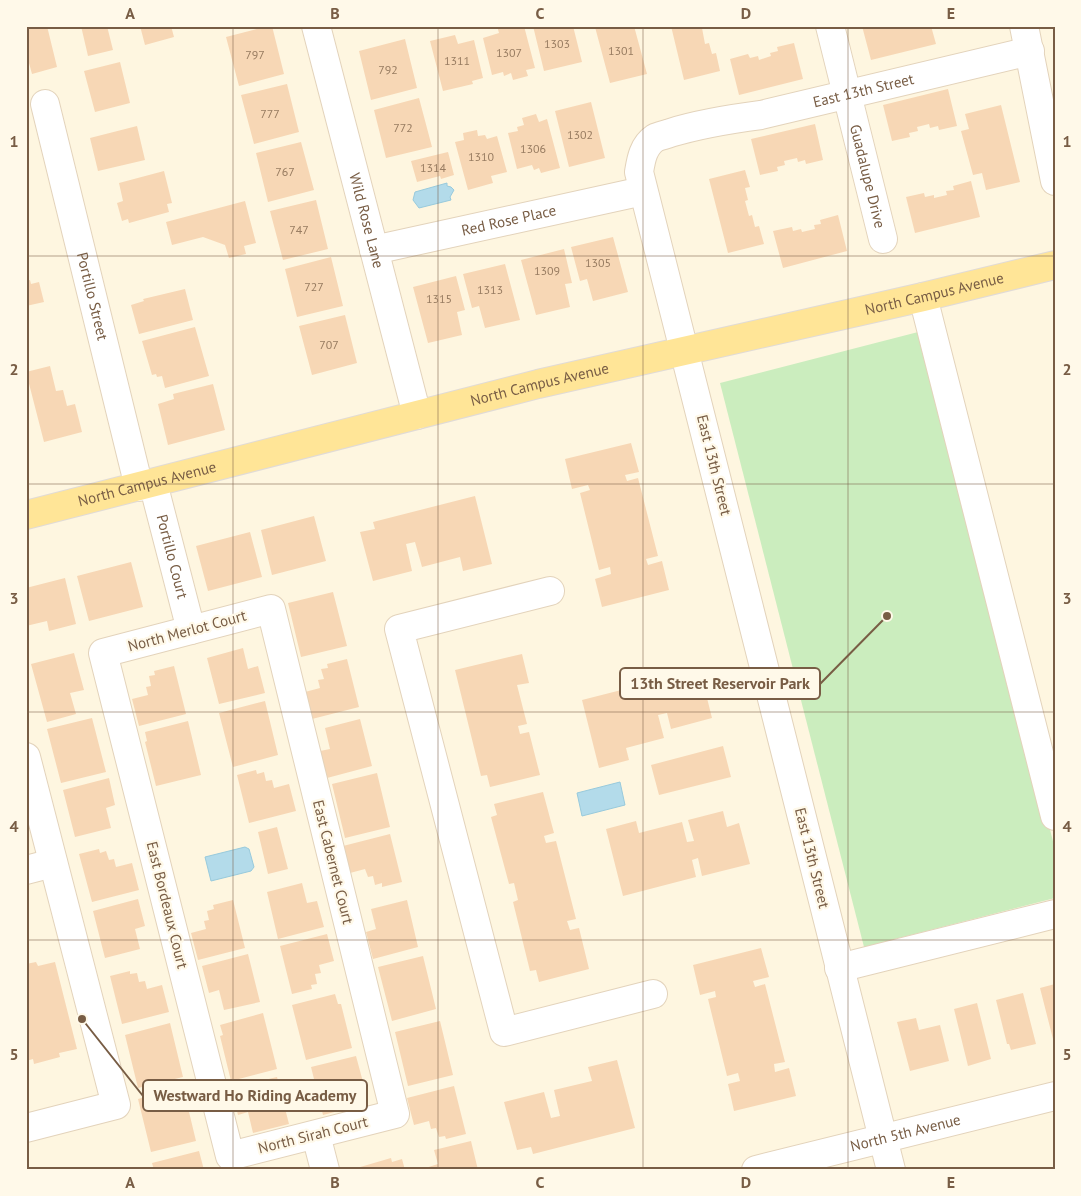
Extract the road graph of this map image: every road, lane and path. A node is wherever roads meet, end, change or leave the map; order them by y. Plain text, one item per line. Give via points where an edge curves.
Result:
1 (316, 26) edge
2 (830, 26) edge
3 (1027, 38) edge
4 (847, 94) junction
5 (45, 104) dead end
6 (1055, 181) edge
7 (643, 191) junction
8 (882, 239) dead end
9 (374, 250) junction
10 (1055, 265) edge
11 (923, 297) junction
12 (685, 352) junction
13 (417, 415) junction
14 (146, 485) junction
15 (26, 515) edge
16 (550, 591) dead end
17 (271, 609) joint
18 (191, 630) junction
19 (103, 653) joint
20 (26, 757) edge
21 (1055, 816) edge
22 (53, 864) junction
23 (26, 870) edge
24 (1055, 914) edge
25 (840, 968) junction
26 (653, 994) dead end
27 (1055, 1096) edge
28 (395, 1114) joint
29 (26, 1128) edge
30 (316, 1134) junction
31 (883, 1139) junction
32 (230, 1156) joint
33 (325, 1170) edge
34 (756, 1170) edge
35 (891, 1170) edge

1 - 9 street, Wild Rose Lane
2 - 4 street, Guadalupe Drive
3 - 4 street, East 13th Street
3 - 6 street
4 - 7 street, East 13th Street via 655,138 641,158 639,172
4 - 8 street, Guadalupe Drive
5 - 14 street, Portillo Street
7 - 9 street, Red Rose Place
7 - 12 street, East 13th Street
9 - 13 street, Wild Rose Lane
10 - 11 main road, North Campus Avenue
11 - 12 main road, North Campus Avenue
11 - 21 street
12 - 13 main road, North Campus Avenue
12 - 25 street, East 13th Street
13 - 14 main road, North Campus Avenue
14 - 15 main road, North Campus Avenue
14 - 18 street, Portillo Court
16 - 26 street via 399,629 504,1032
17 - 18 street, North Merlot Court
17 - 28 street, East Cabernet Court
18 - 19 street, North Merlot Court
19 - 32 street, East Bordeaux Court
20 - 22 street
22 - 23 street
22 - 29 street via 116,1105
24 - 25 street
25 - 31 street, East 13th Street
27 - 31 street, North 5th Avenue
28 - 30 street, North Sirah Court
30 - 32 street, North Sirah Court
30 - 33 street
31 - 34 street, North 5th Avenue
31 - 35 street, East 13th Street

